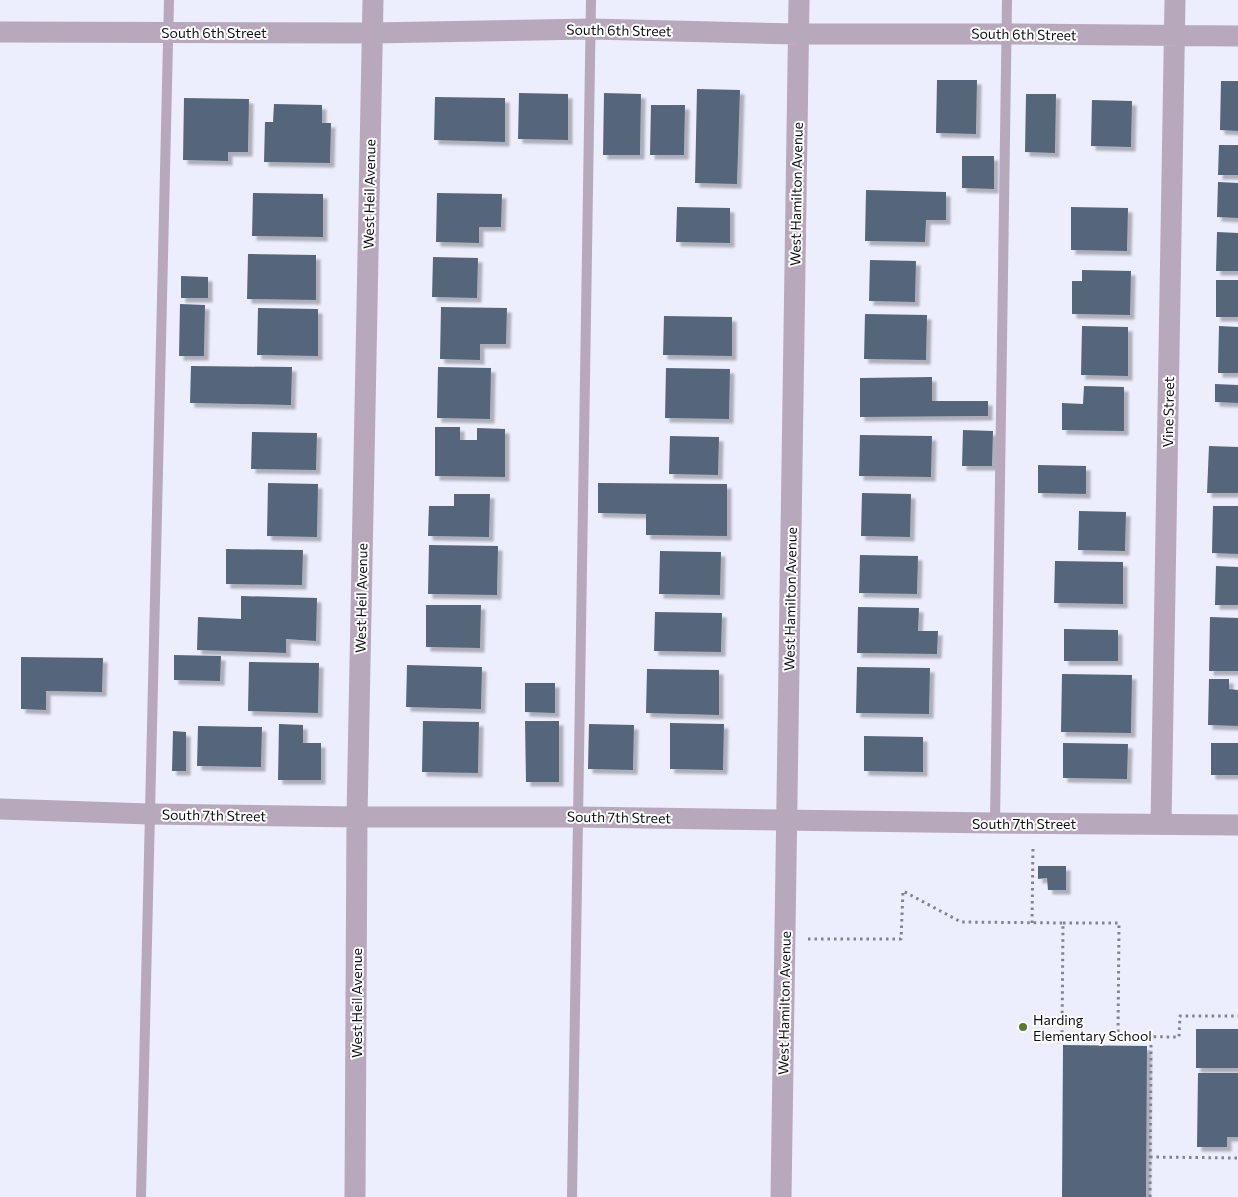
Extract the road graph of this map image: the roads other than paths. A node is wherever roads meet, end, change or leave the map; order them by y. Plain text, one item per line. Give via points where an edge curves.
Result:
1 (169, 0) edge
2 (373, 0) edge
3 (591, 0) edge
4 (799, 0) edge
5 (1007, 0) edge
6 (1175, 0) edge
7 (591, 29) junction
8 (0, 32) edge
9 (169, 32) junction
10 (372, 33) junction
11 (798, 34) junction
12 (1006, 34) junction
13 (1175, 36) junction
14 (1238, 36) edge
15 (0, 809) edge
16 (149, 814) junction
17 (357, 817) junction
18 (578, 817) junction
19 (787, 820) junction
20 (995, 823) junction
21 (1161, 824) junction
22 (1238, 825) edge
23 (141, 1197) edge
24 (355, 1197) edge
25 (572, 1197) edge
26 (781, 1197) edge

1 - 9 lane
2 - 10 street, West Heil Avenue
3 - 7 lane
4 - 11 street, West Hamilton Avenue
5 - 12 lane
6 - 13 street, Vine Street
7 - 10 street, South 6th Street
7 - 11 street, South 6th Street
7 - 18 lane
8 - 9 street, South 6th Street
9 - 10 street, South 6th Street
9 - 16 lane
10 - 17 street, West Heil Avenue
11 - 12 street, South 6th Street
11 - 19 street, West Hamilton Avenue
12 - 13 street, South 6th Street
12 - 20 lane
13 - 14 street, South 6th Street
13 - 21 street, Vine Street
15 - 16 street, South 7th Street
16 - 17 street, South 7th Street
16 - 23 lane
17 - 18 street, South 7th Street
17 - 24 street, West Heil Avenue
18 - 19 street, South 7th Street
18 - 25 lane
19 - 20 street, South 7th Street
19 - 26 street, West Hamilton Avenue
20 - 21 street, South 7th Street
21 - 22 street, South 7th Street

